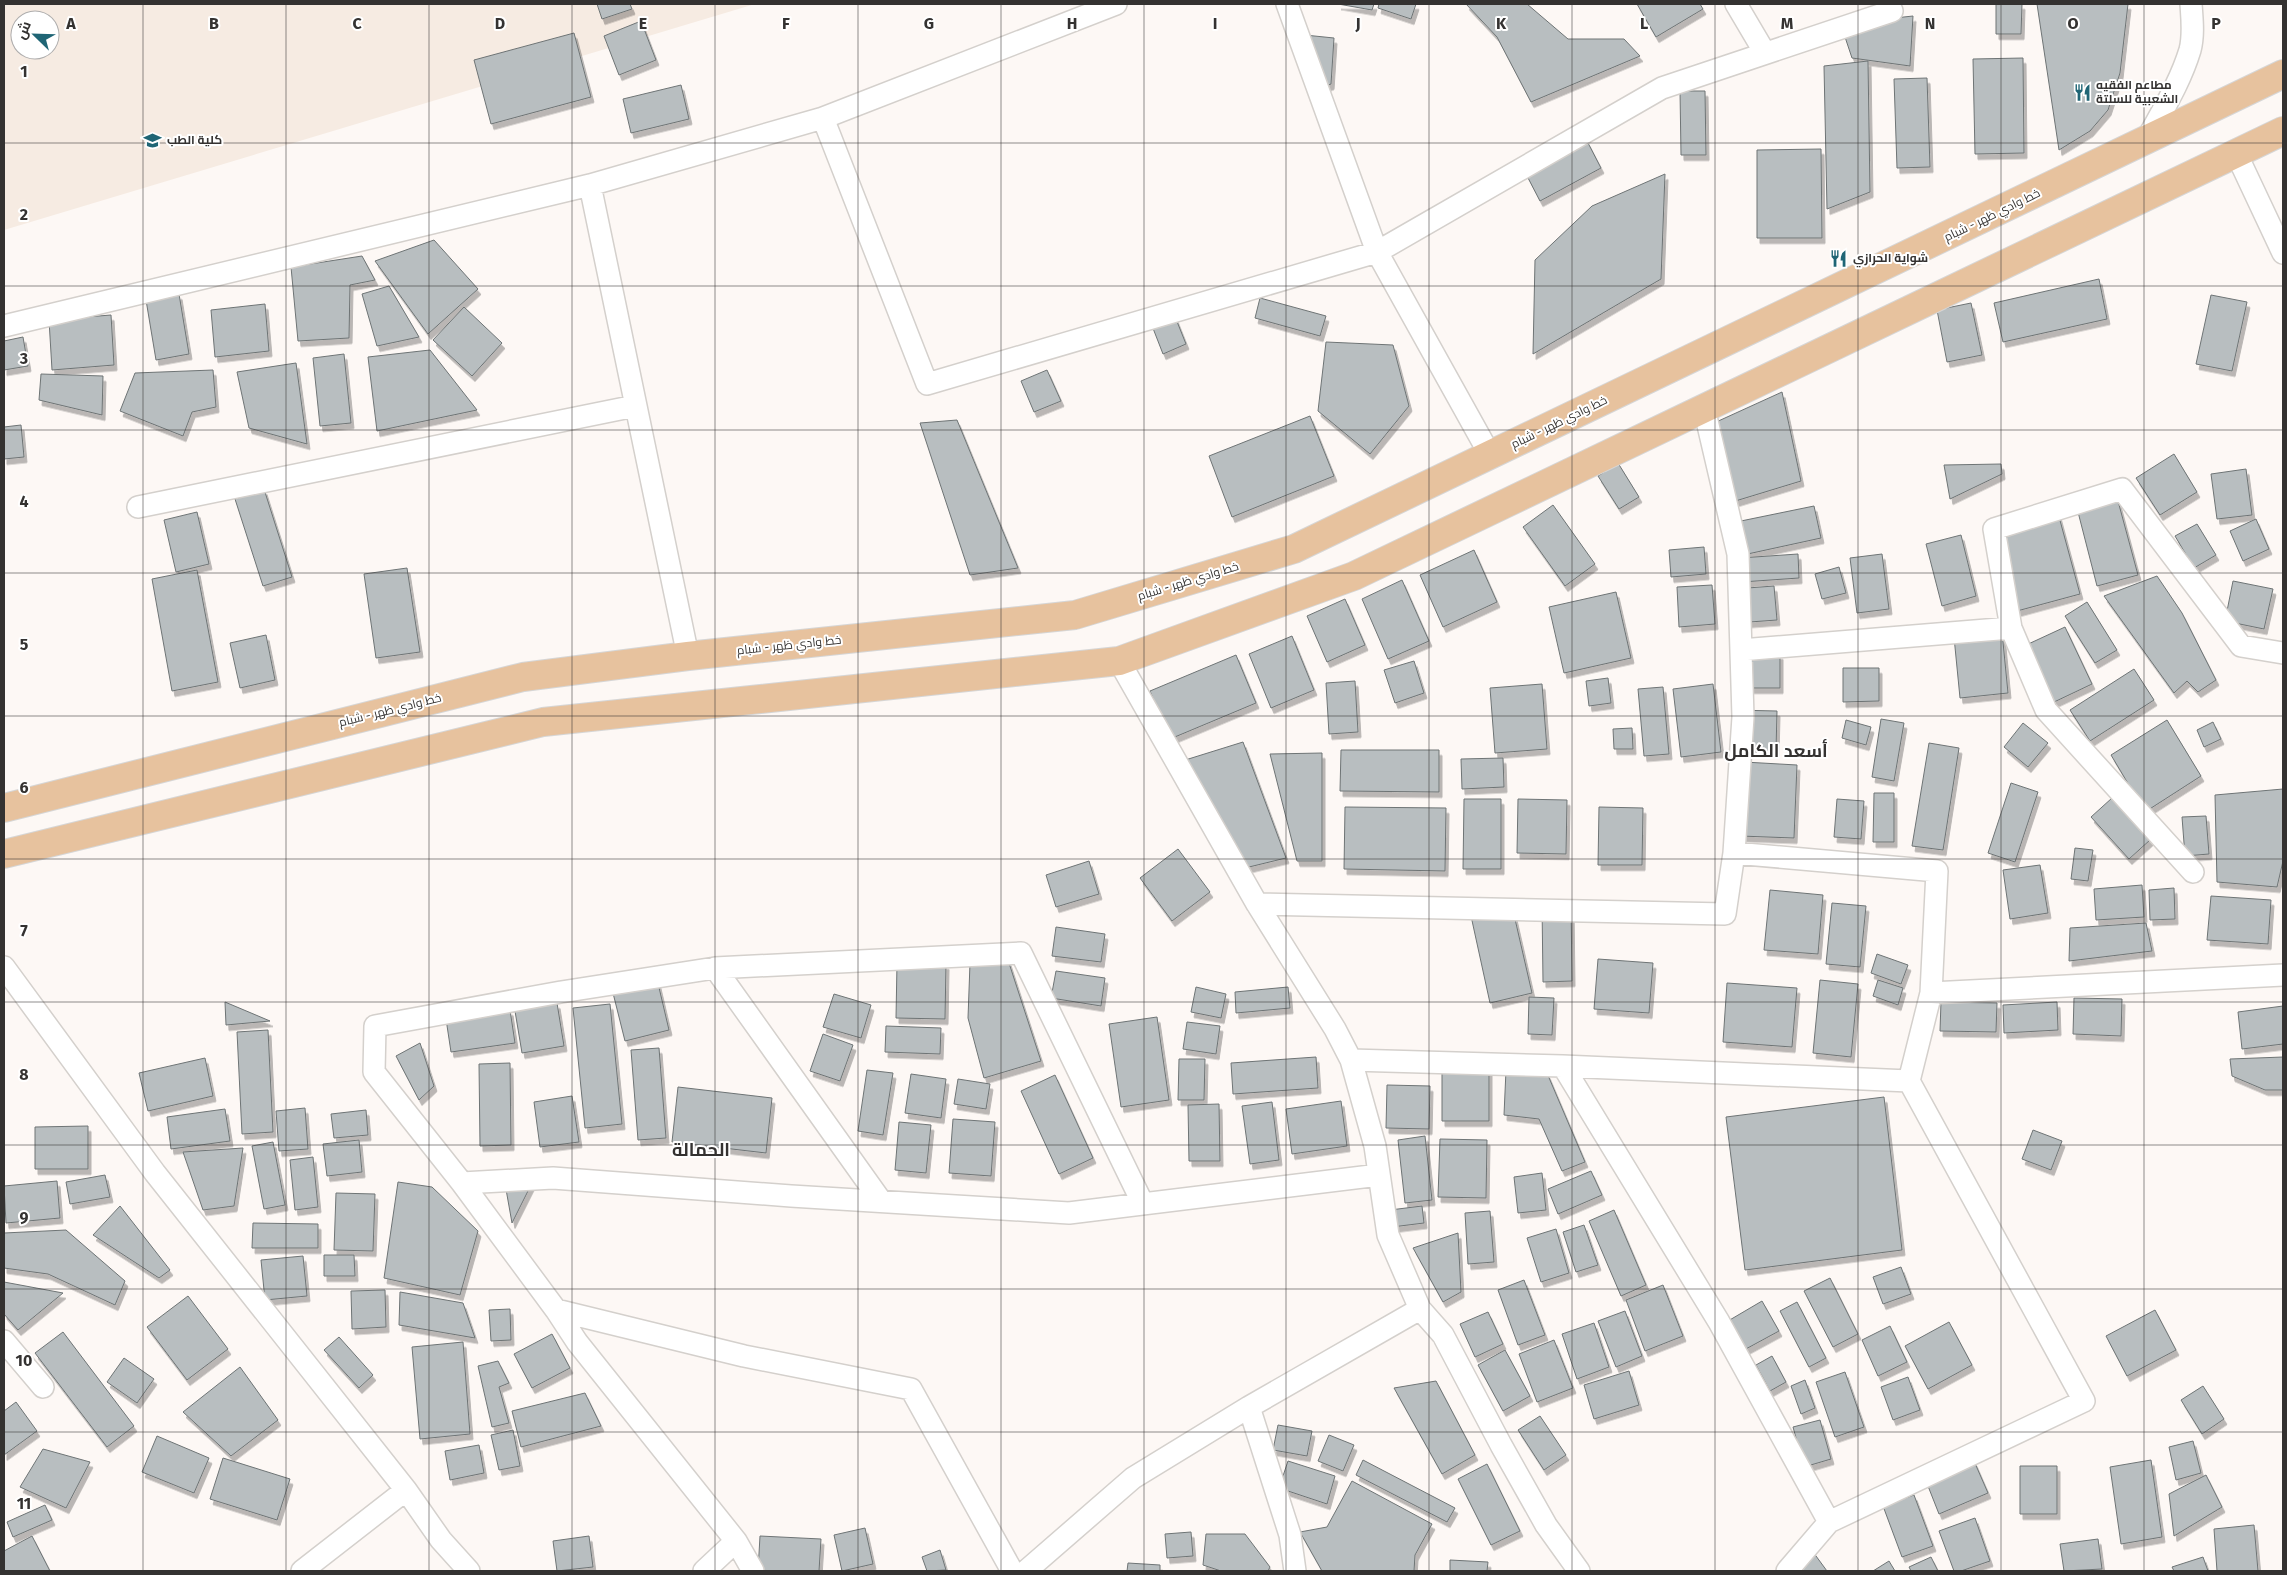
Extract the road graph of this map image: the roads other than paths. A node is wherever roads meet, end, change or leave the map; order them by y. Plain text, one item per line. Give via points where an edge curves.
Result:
1 (1116, 4) edge
2 (1287, 4) edge
3 (1736, 4) edge
4 (1888, 4) edge
5 (2191, 4) edge
6 (1765, 54) junction
7 (2283, 74) edge
8 (824, 118) junction
9 (2283, 131) edge
10 (2146, 141) junction
11 (2236, 153) junction
12 (590, 185) junction
13 (1377, 252) junction
14 (2283, 253) edge
15 (4, 326) edge
16 (635, 406) junction
17 (1704, 408) junction
18 (1490, 455) junction
19 (138, 507) dead end
20 (2011, 628) junction
21 (1741, 650) junction
22 (2283, 653) edge
23 (688, 656) junction
24 (1119, 661) junction
25 (4, 808) edge
26 (1734, 852) junction
27 (4, 854) edge
28 (2194, 872) dead end
29 (1257, 904) junction
30 (4, 966) edge
31 (715, 968) junction
32 (2283, 975) edge
33 (1932, 993) junction
34 (1351, 1060) junction
35 (1564, 1066) junction
36 (1909, 1081) junction
37 (1379, 1175) junction
38 (462, 1183) junction
39 (881, 1201) junction
40 (1143, 1204) junction
41 (1420, 1309) junction
42 (556, 1310) junction
43 (4, 1341) edge
44 (43, 1387) dead end
45 (1249, 1407) junction
46 (406, 1490) junction
47 (1829, 1522) junction
48 (736, 1541) junction
49 (302, 1571) edge
50 (469, 1571) edge
51 (704, 1571) edge
52 (753, 1571) edge
53 (1012, 1571) edge
54 (1026, 1571) edge
55 (1295, 1571) edge
56 (1579, 1571) edge
57 (1787, 1571) edge

1 - 8 street
2 - 13 street
3 - 6 street
4 - 6 street via 1892,12
5 - 10 street via 2190,49 2172,94
6 - 13 street via 1662,88
7 - 10 main road, خط وادي ظهر - شبام
8 - 12 street
8 - 13 street via 926,384
9 - 11 main road
10 - 18 main road, خط وادي ظهر - شبام
11 - 14 street
11 - 17 main road
12 - 15 street
12 - 16 street
13 - 18 street
16 - 19 street
16 - 23 street
17 - 21 street via 1738,554
17 - 24 main road via 1354,576
18 - 23 main road, خط وادي ظهر - شبام via 1294,549 1075,615
20 - 21 street
20 - 22 street via 1994,529 2122,489 2241,646
20 - 28 street via 2046,710
21 - 26 street via 1743,717
23 - 25 main road, خط وادي ظهر - شبام via 523,677
24 - 27 main road via 543,722
24 - 29 street
26 - 29 street via 1725,914
26 - 33 street via 1937,871
29 - 34 street
30 - 46 street via 155,1173
31 - 38 street via 375,1026 374,1072
31 - 39 street
31 - 40 street via 1021,953
32 - 33 street
33 - 36 street
34 - 35 street
34 - 37 street via 1375,1146
35 - 36 street
35 - 47 street via 1720,1322
36 - 47 street via 2084,1401
37 - 40 street
37 - 41 street via 1388,1235
38 - 39 street via 553,1178
38 - 42 street
39 - 40 street via 1069,1213
41 - 45 street
41 - 56 street via 1443,1335 1546,1525
42 - 48 street via 577,1342
42 - 53 street via 744,1356 911,1389
43 - 44 street
45 - 54 street via 1133,1478
45 - 55 street via 1290,1535
46 - 49 street
46 - 50 street
47 - 57 street
48 - 51 street
48 - 52 street

